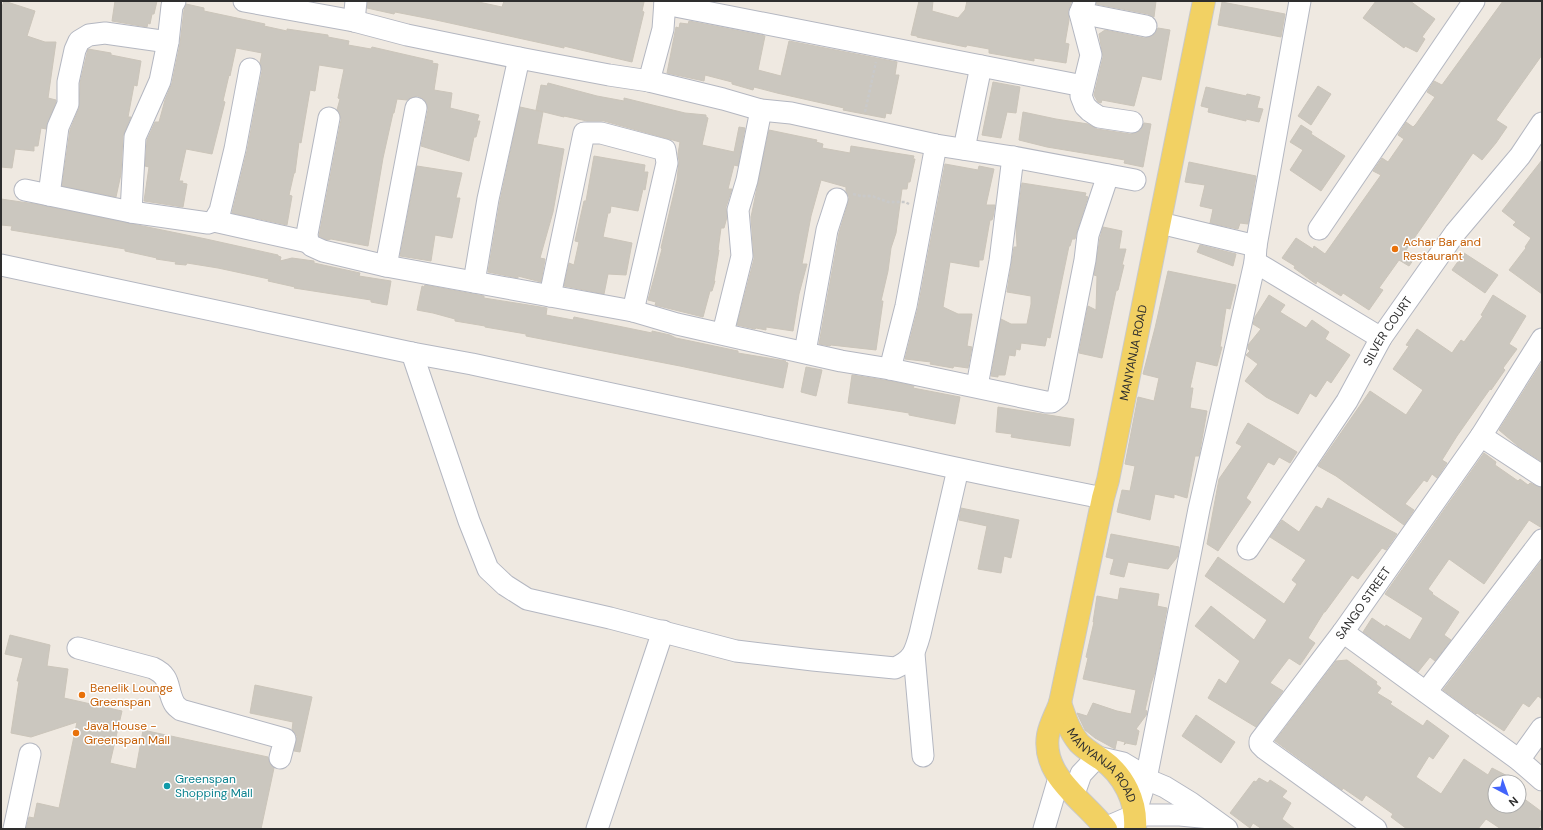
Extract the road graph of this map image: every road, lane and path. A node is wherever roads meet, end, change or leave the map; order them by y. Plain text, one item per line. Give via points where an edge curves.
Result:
1 (174, 1) edge
2 (244, 1) edge
3 (1204, 1) edge
4 (1300, 1) edge
5 (1474, 1) edge
6 (665, 3) edge
7 (1082, 7) edge
8 (355, 11) edge
9 (1146, 26) dead end
10 (168, 42) junction
11 (879, 46) junction
12 (519, 58) junction
13 (981, 66) junction
14 (250, 69) dead end
15 (649, 81) junction
16 (1083, 86) junction
17 (416, 108) dead end
18 (761, 110) junction
19 (329, 118) dead end
20 (1132, 122) dead end
21 (1542, 123) edge
22 (861, 128) junction
23 (936, 145) junction
24 (964, 149) junction
25 (1013, 157) junction
26 (1108, 175) junction
27 (1135, 180) dead end
28 (26, 190) dead end
29 (49, 195) junction
30 (838, 199) joint
31 (131, 212) junction
32 (924, 212) junction
33 (214, 220) junction
34 (1160, 223) junction
35 (1319, 229) dead end
36 (308, 242) junction
37 (1255, 254) junction
38 (1, 265) edge
39 (386, 266) junction
40 (474, 282) junction
41 (550, 296) junction
42 (633, 311) junction
43 (723, 333) junction
44 (1381, 338) junction
45 (1542, 339) edge
46 (806, 352) junction
47 (412, 353) junction
48 (890, 369) junction
49 (977, 386) junction
50 (1481, 436) junction
51 (958, 469) junction
52 (1542, 476) edge
53 (1103, 498) junction
54 (1542, 540) edge
55 (1248, 549) dead end
56 (663, 632) junction
57 (1343, 632) junction
58 (78, 648) dead end
59 (914, 654) junction
60 (1426, 692) junction
61 (1060, 703) junction
62 (1542, 728) edge
63 (30, 754) dead end
64 (923, 756) dead end
65 (1097, 757) junction
66 (280, 758) dead end
67 (1519, 760) junction
68 (1059, 778) junction
69 (1146, 779) junction
70 (1542, 780) edge
71 (1074, 794) junction
72 (1175, 815) junction
73 (1135, 822) edge
74 (1220, 824) edge
75 (1105, 828) edge
76 (14, 829) edge
77 (597, 829) edge
78 (1044, 829) edge
79 (1158, 829) edge
80 (1376, 829) edge

1 - 10 street
2 - 8 street
3 - 34 main road, MANYANJA ROAD
4 - 37 street
5 - 35 street
6 - 11 street
6 - 15 street via 663,29
7 - 9 street
7 - 16 street via 1091,55
8 - 12 street via 407,35
10 - 29 street via 105,33 89,35 79,41 68,82 68,104 58,128
10 - 31 street via 160,81 135,137
11 - 13 street
11 - 22 path
12 - 15 street via 609,76
12 - 40 street via 488,199
13 - 16 street
13 - 24 street
14 - 33 street via 220,211
15 - 18 street
16 - 20 street via 1081,96 1090,111 1099,117
17 - 39 street
18 - 22 street via 791,113
18 - 43 street via 747,180 738,210 742,256
19 - 36 street via 307,230
21 - 44 street, SILVER COURT via 1520,156 1454,233
22 - 23 street
23 - 24 street
23 - 32 street
24 - 25 street
25 - 26 street
25 - 49 street via 1000,261
26 - 27 street
26 - 49 street via 1088,234 1058,397 1052,402 1046,402
28 - 29 street
29 - 31 street
30 - 32 path via 842,192 846,192 872,196 888,202 905,202
30 - 46 street via 827,230
31 - 33 street via 208,223
32 - 48 street via 906,306
33 - 36 street
34 - 37 street
34 - 53 main road, MANYANJA ROAD
36 - 39 street via 323,251
37 - 44 street
37 - 69 street via 1199,509
38 - 47 street
39 - 40 street
40 - 41 street
41 - 42 street
41 - 42 street via 584,133 601,133 665,150 667,163
42 - 43 street via 677,324
43 - 46 street
44 - 55 street, SILVER COURT via 1347,400
45 - 50 street, SANGO STREET
46 - 48 street
47 - 51 street
47 - 56 street via 488,569 505,585 527,599
48 - 49 street
50 - 52 street
50 - 57 street, SANGO STREET
51 - 53 street
51 - 59 street
53 - 61 main road, MANYANJA ROAD
54 - 60 street
56 - 59 street via 736,651 883,667 895,668 904,664
56 - 77 street
57 - 60 street
57 - 80 street, SANGO STREET via 1262,737 1260,744
58 - 66 street via 161,672 166,678 174,704 181,710 285,739
59 - 64 street
60 - 67 street
61 - 65 main road, MANYANJA ROAD via 1073,735
61 - 68 main road, MANYANJA ROAD via 1051,727 1048,745 1049,758
62 - 67 street
63 - 76 street
65 - 69 street via 1123,764
65 - 71 street via 1081,774
65 - 73 main road, MANYANJA ROAD via 1123,782 1131,797
67 - 70 street
68 - 71 main road, MANYANJA ROAD
68 - 78 street
69 - 73 street
69 - 74 street via 1192,803
71 - 75 main road, MANYANJA ROAD
72 - 73 street
72 - 74 street
72 - 79 street
73 - 75 street

